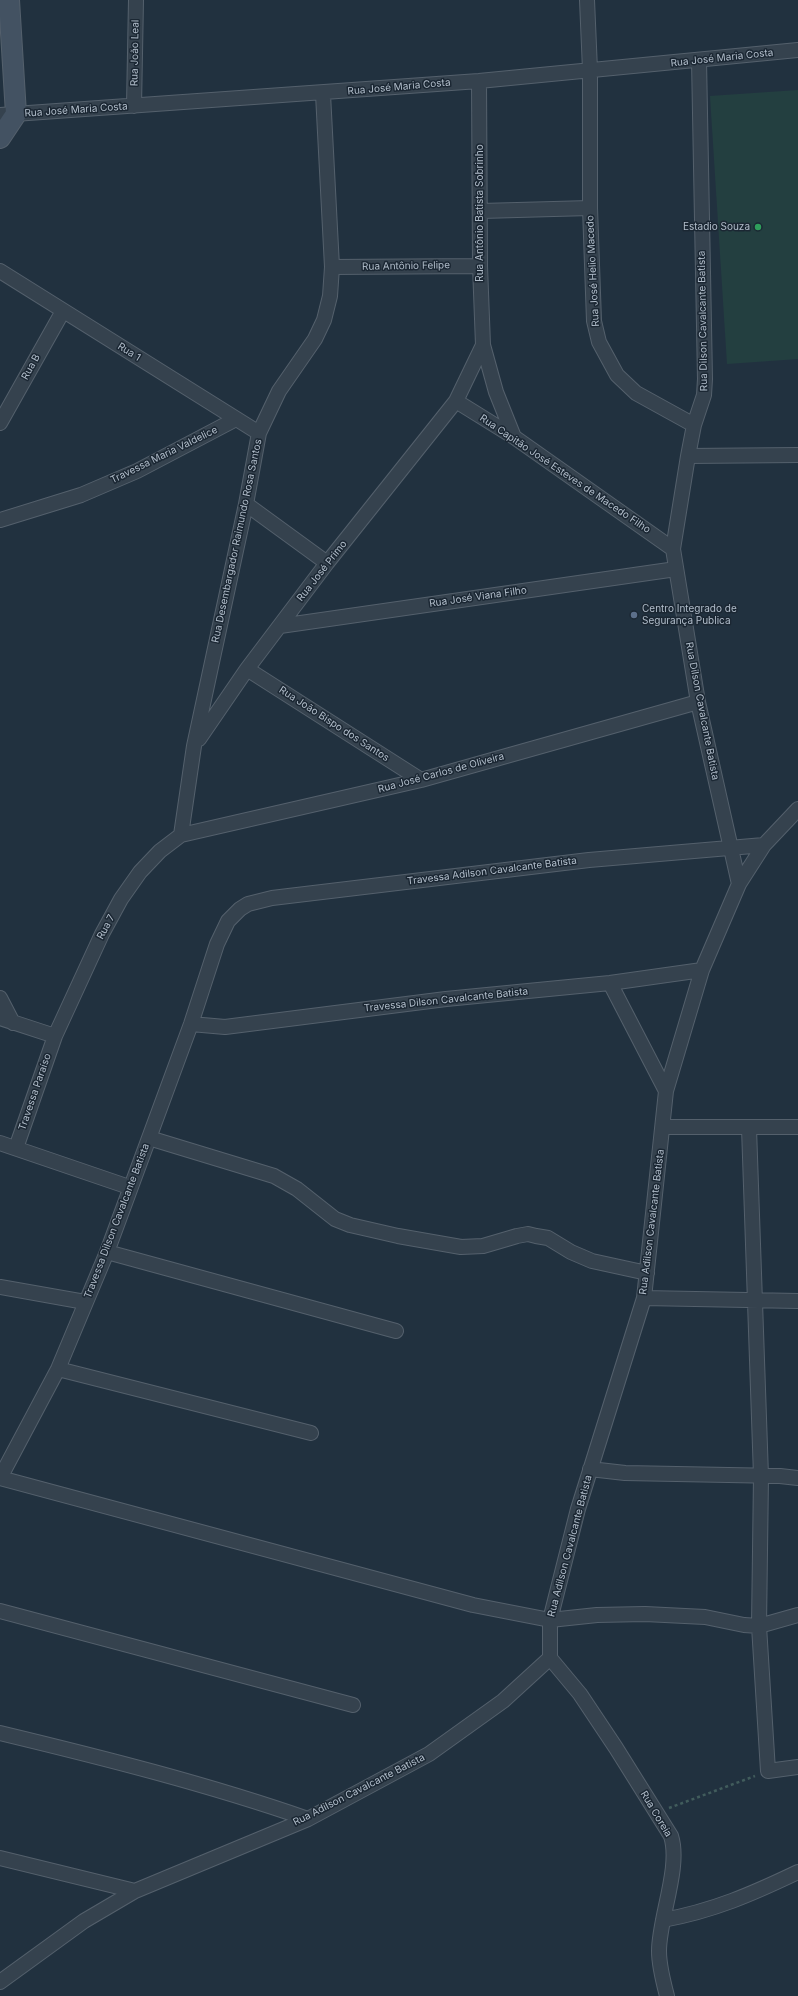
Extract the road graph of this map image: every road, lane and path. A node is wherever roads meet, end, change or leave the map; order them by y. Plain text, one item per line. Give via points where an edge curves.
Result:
1 (136, 0) edge
2 (586, 0) edge
3 (6, 4) edge
4 (798, 50) edge
5 (699, 60) junction
6 (590, 70) junction
7 (479, 81) junction
8 (323, 94) junction
9 (134, 106) junction
10 (8, 115) edge
11 (0, 138) edge
12 (590, 208) junction
13 (481, 211) junction
14 (480, 266) junction
15 (332, 267) junction
16 (0, 271) edge
17 (63, 311) junction
18 (483, 345) junction
19 (456, 401) junction
20 (236, 419) junction
21 (0, 424) edge
22 (694, 425) junction
23 (259, 433) junction
24 (514, 437) junction
25 (798, 455) edge
26 (688, 456) junction
27 (246, 504) junction
28 (0, 520) edge
29 (673, 549) junction
30 (327, 563) junction
31 (676, 569) junction
32 (280, 626) junction
33 (247, 668) junction
34 (698, 702) junction
35 (194, 746) junction
36 (421, 780) junction
37 (798, 809) edge
38 (181, 835) junction
39 (764, 845) junction
40 (730, 847) junction
41 (740, 884) junction
42 (228, 921) joint
43 (702, 970) junction
44 (610, 983) junction
45 (0, 998) edge
46 (7, 1021) edge
47 (191, 1024) junction
48 (55, 1036) junction
49 (666, 1091) junction
50 (663, 1127) junction
51 (798, 1127) edge
52 (749, 1128) junction
53 (149, 1138) junction
54 (0, 1143) edge
55 (16, 1148) junction
56 (130, 1187) junction
57 (107, 1252) junction
58 (647, 1273) junction
59 (0, 1287) edge
60 (644, 1298) junction
61 (755, 1300) junction
62 (798, 1301) edge
63 (85, 1302) junction
64 (396, 1331) dead end
65 (58, 1369) junction
66 (311, 1433) dead end
67 (590, 1469) junction
68 (761, 1476) junction
69 (0, 1478) edge
70 (798, 1478) edge
71 (0, 1611) edge
72 (798, 1615) edge
73 (550, 1620) junction
74 (759, 1626) junction
75 (550, 1658) junction
76 (353, 1705) dead end
77 (0, 1733) edge
78 (798, 1767) edge
79 (768, 1771) junction
80 (657, 1813) junction
81 (308, 1819) junction
82 (0, 1858) edge
83 (798, 1872) edge
84 (135, 1891) junction
85 (663, 1920) junction
86 (0, 1982) edge
87 (667, 1996) edge

1 - 9 street, Rua João Leal
2 - 6 street, Rua José Helio Macedo
3 - 10 main road
4 - 5 street, Rua José Maria Costa
5 - 6 street, Rua José Maria Costa
5 - 22 street, Rua Dilson Cavalcante Batista via 705,379 704,395
6 - 7 street, Rua José Maria Costa
6 - 12 street, Rua José Helio Macedo
7 - 8 street, Rua José Maria Costa
7 - 13 street, Rua Antônio Batista Sobrinho
8 - 9 street, Rua José Maria Costa
8 - 15 street, Rua Desembargador Raimundo Rosa Santos
9 - 10 street, Rua José Maria Costa
10 - 11 main road
12 - 13 street
12 - 22 street, Rua José Helio Macedo via 594,321 599,342 607,359 617,375 636,394
13 - 14 street, Rua Antônio Batista Sobrinho
14 - 15 street, Rua Antônio Felipe
14 - 18 street, Rua Antônio Batista Sobrinho
15 - 23 street, Rua Desembargador Raimundo Rosa Santos via 330,296 324,320 315,339 279,391
16 - 17 street, Rua 1
17 - 20 street, Rua 1
17 - 21 street, Rua B
18 - 19 street, Rua José Primo
18 - 24 street via 496,392
19 - 24 street, Rua Capitão José Esteves de Macedo Filho
19 - 30 street, Rua José Primo
20 - 23 street, Rua 1
20 - 28 street, Travessa Maria Valdelice via 137,471 81,495
22 - 26 street, Rua Dilson Cavalcante Batista
23 - 27 street, Rua Desembargador Raimundo Rosa Santos
24 - 29 street, Rua Capitão José Esteves de Macedo Filho
25 - 26 street
26 - 29 street, Rua Dilson Cavalcante Batista
27 - 30 street
27 - 35 street, Rua Desembargador Raimundo Rosa Santos
29 - 31 street, Rua Dilson Cavalcante Batista
30 - 32 street, Rua José Primo
31 - 32 street, Rua José Viana Filho
31 - 34 street, Rua Dilson Cavalcante Batista
32 - 33 street, Rua José Primo
33 - 35 street, Rua José Primo
33 - 36 street, Rua João Bispo dos Santos
34 - 36 street, Rua José Carlos de Oliveira
34 - 40 street, Rua Dilson Cavalcante Batista
35 - 38 street, Rua Desembargador Raimundo Rosa Santos
36 - 38 street, Rua José Carlos de Oliveira
37 - 39 street, Rua Adilson Cavalcante Batista
38 - 48 street, Rua 7 via 160,851 140,872 121,899
39 - 40 street, Travessa Adilson Cavalcante Batista
39 - 41 street, Rua Adilson Cavalcante Batista
40 - 41 street, Rua Dilson Cavalcante Batista
40 - 42 street, Travessa Adilson Cavalcante Batista via 589,860 272,898 248,904
41 - 43 street, Rua Adilson Cavalcante Batista
42 - 47 street, Travessa Dilson Cavalcante Batista via 217,944
43 - 44 street, Travessa Dilson Cavalcante Batista
43 - 49 street, Rua Adilson Cavalcante Batista
44 - 47 street, Travessa Dilson Cavalcante Batista via 446,999 225,1027
44 - 49 street
45 - 46 street
46 - 48 street
47 - 53 street, Travessa Dilson Cavalcante Batista
48 - 55 street, Travessa Paraíso
49 - 50 street, Rua Adilson Cavalcante Batista
50 - 52 street
50 - 58 street, Rua Adilson Cavalcante Batista
51 - 52 street
52 - 61 street
53 - 56 street, Travessa Dilson Cavalcante Batista
53 - 58 street via 274,1176 296,1189 335,1219 350,1225 461,1247 483,1246 528,1234 548,1238 570,1252 592,1261
54 - 55 street
55 - 56 street
56 - 57 street, Travessa Dilson Cavalcante Batista
57 - 63 street, Travessa Dilson Cavalcante Batista
57 - 64 street
58 - 60 street, Rua Adilson Cavalcante Batista
59 - 63 street
60 - 61 street
60 - 67 street, Rua Adilson Cavalcante Batista
61 - 62 street
61 - 68 street
63 - 65 street, Travessa Dilson Cavalcante Batista
65 - 66 street
65 - 69 street, Travessa Dilson Cavalcante Batista
67 - 68 street via 625,1473
67 - 73 street, Rua Adilson Cavalcante Batista
68 - 70 street
68 - 74 street
69 - 73 street via 473,1605
71 - 76 street
72 - 74 street
73 - 74 street via 597,1615 645,1614 705,1617
73 - 75 street, Rua Adilson Cavalcante Batista
74 - 79 street
75 - 80 street, Rua Coreia via 580,1694
75 - 81 street, Rua Adilson Cavalcante Batista via 503,1701 429,1754
77 - 81 street via 241,1796
78 - 79 street
79 - 80 path
80 - 85 street, Rua Coreia via 671,1836 674,1851
81 - 84 street, Rua Adilson Cavalcante Batista
82 - 84 street
83 - 85 street via 717,1908
84 - 86 street, Rua Adilson Cavalcante Batista via 84,1921
85 - 87 street, Rua Coreia via 659,1950 661,1974

